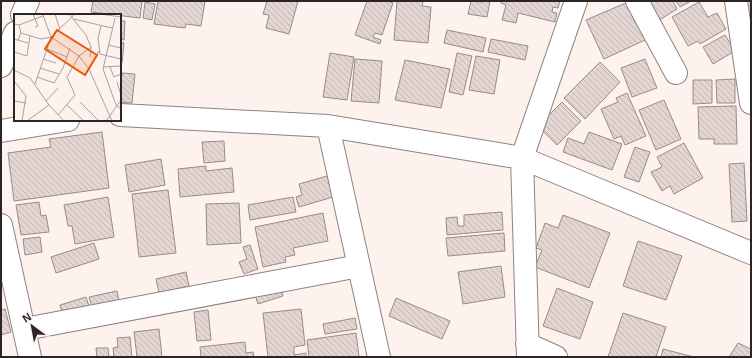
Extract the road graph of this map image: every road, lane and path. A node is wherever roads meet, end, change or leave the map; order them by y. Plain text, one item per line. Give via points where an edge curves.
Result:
1 (28, 1) edge
2 (576, 1) edge
3 (637, 1) edge
4 (736, 1) edge
5 (22, 14) edge
6 (14, 35) edge
7 (1, 66) edge
8 (676, 73) dead end
9 (751, 103) edge
10 (121, 115) edge
11 (62, 121) edge
12 (328, 126) junction
13 (1, 131) edge
14 (522, 158) junction
15 (1, 225) edge
16 (751, 252) edge
17 (359, 266) junction
18 (25, 329) junction
19 (527, 351) edge
20 (30, 357) edge
21 (379, 357) edge
22 (556, 357) edge

1 - 5 street
2 - 14 street
3 - 8 street
4 - 9 street
6 - 7 street
10 - 12 street
11 - 13 street
12 - 14 street
12 - 17 street
14 - 16 street
14 - 19 street
15 - 18 street
17 - 18 street
17 - 21 street
18 - 20 street
19 - 22 street

